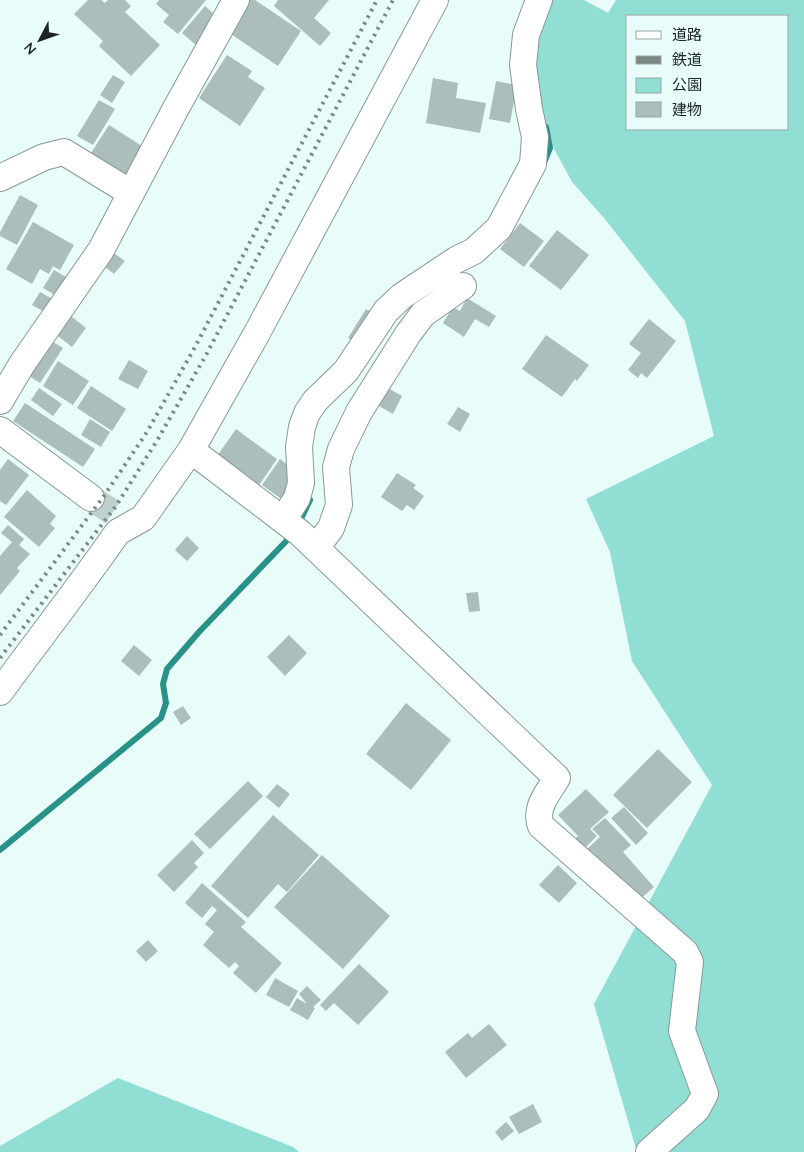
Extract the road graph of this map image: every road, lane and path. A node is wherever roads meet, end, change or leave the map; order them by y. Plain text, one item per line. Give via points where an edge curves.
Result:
1 (236, 0) edge
2 (435, 0) edge
3 (539, 0) edge
4 (0, 178) edge
5 (131, 193) junction
6 (463, 286) dead end
7 (0, 401) edge
8 (0, 430) edge
9 (191, 450) junction
10 (91, 498) tunnel mouth
11 (298, 532) junction
12 (0, 692) edge
13 (649, 1152) edge

1 - 5 street
2 - 9 street via 258,333
3 - 11 street via 526,35 523,65 535,137 533,164 499,228 474,251 402,296 386,311 346,371 307,413 299,447
4 - 5 street via 44,157 64,152
5 - 7 street via 101,250
6 - 11 street via 423,314 359,412 336,467 339,505 331,528
8 - 10 street
9 - 11 street
9 - 12 street via 143,518 127,522 115,536
11 - 13 street via 557,778 540,805 538,818 541,826 686,952 690,962 682,1032 705,1094 697,1109

